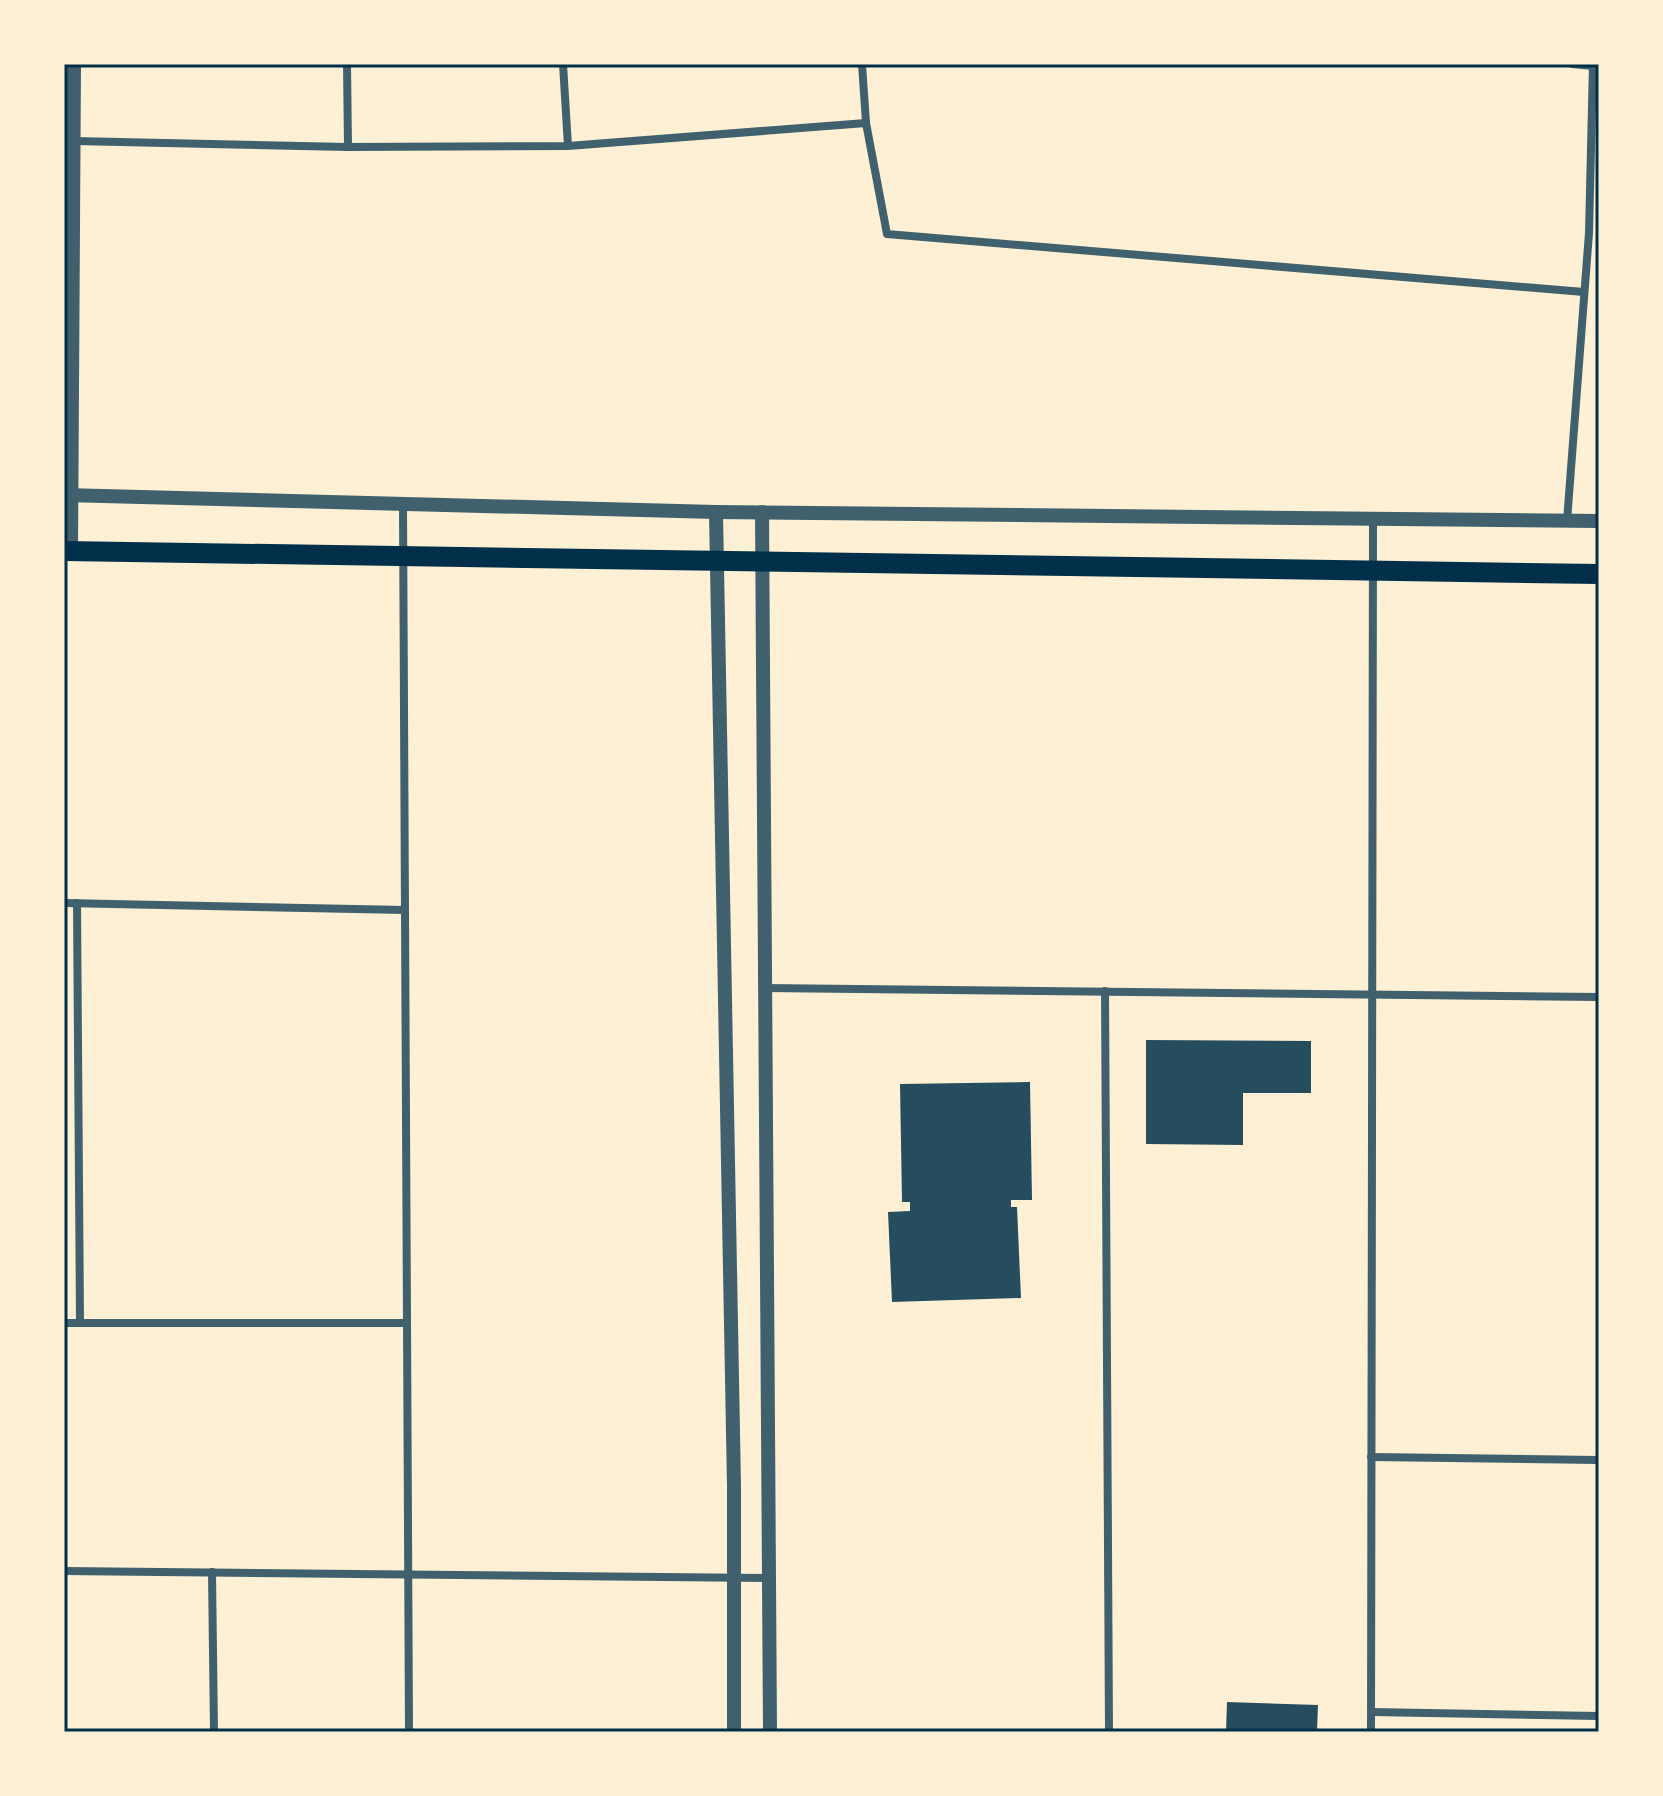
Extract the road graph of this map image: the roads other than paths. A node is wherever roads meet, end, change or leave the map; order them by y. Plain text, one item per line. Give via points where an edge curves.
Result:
1 (74, 64) edge
2 (347, 64) edge
3 (563, 64) edge
4 (862, 64) edge
5 (1572, 64) edge
6 (1593, 65) edge
7 (1595, 111) edge
8 (866, 123) junction
9 (74, 141) junction
10 (568, 146) junction
11 (348, 147) junction
12 (1584, 292) junction
13 (68, 495) edge
14 (403, 504) junction
15 (716, 512) junction
16 (762, 512) junction
17 (1373, 519) junction
18 (1567, 521) junction
19 (1599, 521) edge
20 (67, 551) edge
21 (404, 556) junction
22 (717, 562) junction
23 (761, 562) junction
24 (1371, 571) junction
25 (1599, 574) edge
26 (64, 903) edge
27 (77, 903) junction
28 (405, 910) junction
29 (764, 988) junction
30 (1105, 991) junction
31 (1371, 995) junction
32 (1599, 997) edge
33 (64, 1323) edge
34 (80, 1323) junction
35 (407, 1323) junction
36 (1371, 1457) junction
37 (1599, 1460) edge
38 (64, 1571) edge
39 (212, 1572) junction
40 (408, 1575) junction
41 (734, 1578) junction
42 (769, 1578) junction
43 (1371, 1712) junction
44 (1599, 1716) edge
45 (214, 1732) edge
46 (409, 1732) edge
47 (734, 1732) edge
48 (770, 1732) edge
49 (1109, 1732) edge
50 (1371, 1732) edge

1 - 9 street
2 - 11 street
3 - 10 street
4 - 8 street
5 - 6 street
6 - 7 street
7 - 12 street
8 - 10 street
8 - 12 street via 887,234
9 - 11 street
9 - 13 street
10 - 11 street
12 - 18 street
13 - 14 street
13 - 20 street
14 - 15 street
14 - 21 street
15 - 16 street
15 - 22 street
16 - 17 street
16 - 23 street
17 - 18 street
17 - 24 street
18 - 19 street
20 - 21 main road
21 - 22 main road
21 - 28 street
22 - 23 main road
22 - 41 street
23 - 24 main road
23 - 29 street
24 - 25 main road
24 - 31 street
26 - 27 street
27 - 28 street
27 - 34 street
28 - 35 street
29 - 30 street
29 - 42 street
30 - 31 street
30 - 49 street
31 - 32 street
31 - 36 street
33 - 34 street
34 - 35 street
35 - 40 street
36 - 37 street
36 - 43 street
38 - 39 street
39 - 40 street
39 - 45 street
40 - 41 street
40 - 46 street
41 - 42 street
41 - 47 street
42 - 48 street
43 - 44 street
43 - 50 street

